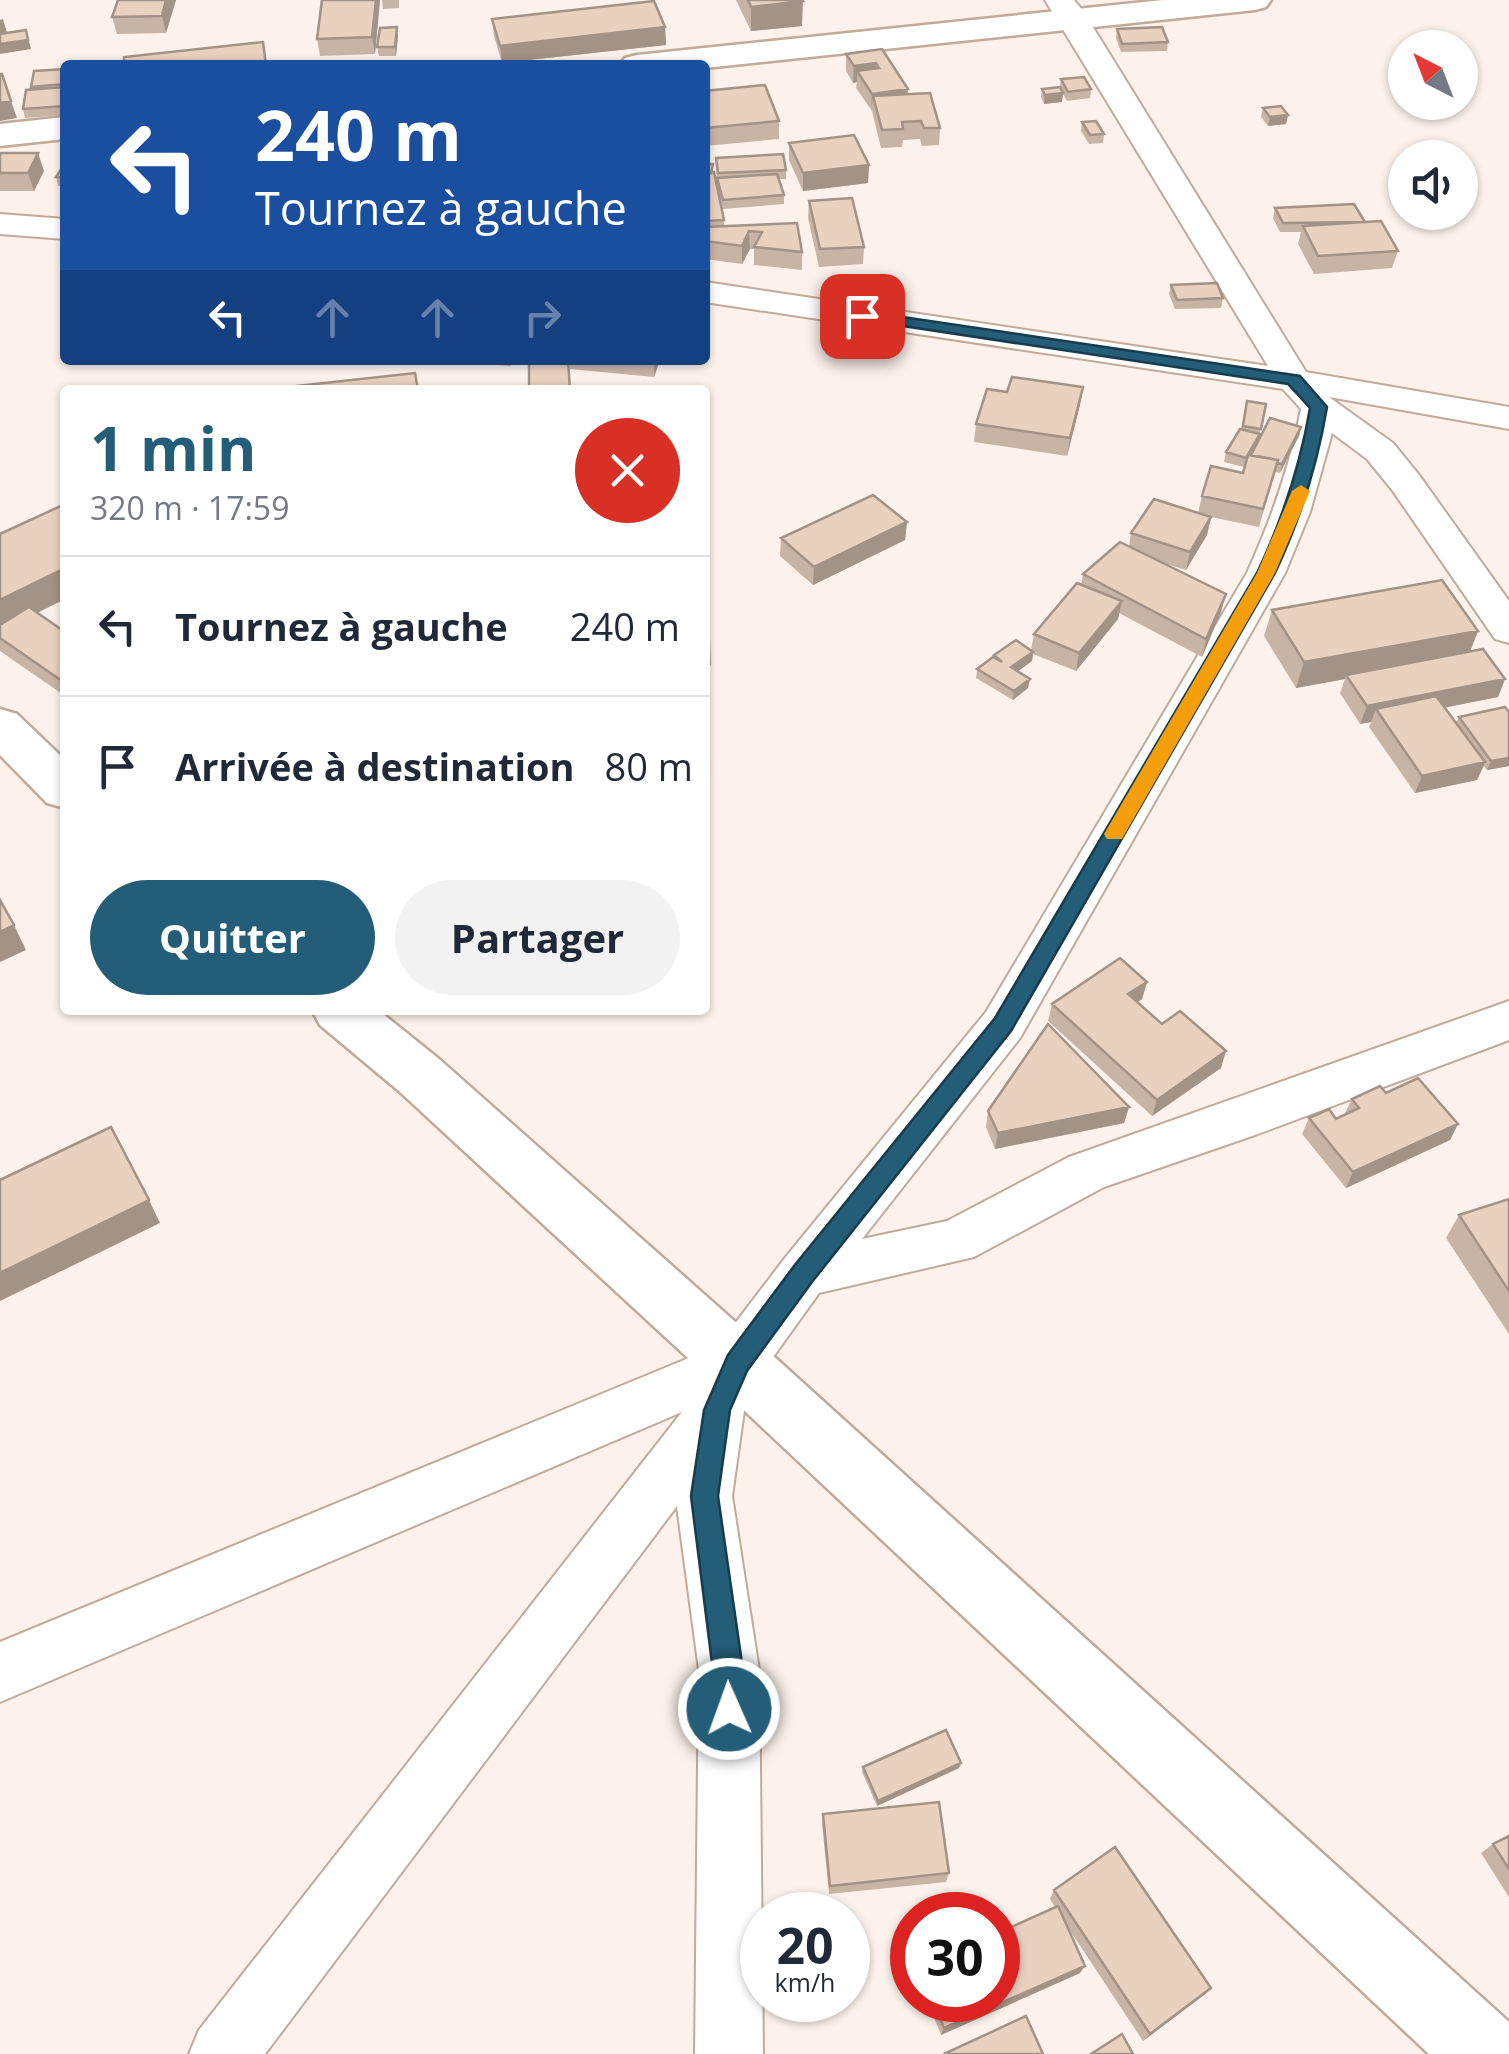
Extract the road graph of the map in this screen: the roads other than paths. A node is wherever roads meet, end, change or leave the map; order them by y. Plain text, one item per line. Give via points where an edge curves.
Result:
1 (1255, 0) edge
2 (1066, 8) edge
3 (675, 60) edge
4 (60, 129) edge
5 (0, 135) edge
6 (0, 224) edge
7 (60, 229) edge
8 (710, 293) edge
9 (1306, 393) junction
10 (1509, 418) edge
11 (1509, 630) edge
12 (0, 726) edge
13 (60, 785) edge
14 (345, 1015) edge
15 (1509, 1020) edge
16 (803, 1274) junction
17 (727, 1386) junction
18 (0, 1672) edge
19 (223, 2054) edge
20 (728, 2054) edge
21 (1486, 2054) edge

1 - 2 street
2 - 3 street
2 - 9 street
4 - 5 street
6 - 7 street
8 - 9 street
9 - 10 street
9 - 11 street via 1380,451
9 - 16 street via 1310,460 1266,573 1003,1025
12 - 13 street
14 - 17 street via 419,1075
15 - 16 street via 1087,1172 956,1241
16 - 17 street
17 - 18 street
17 - 19 street
17 - 20 street via 704,1496 729,1670
17 - 21 street

